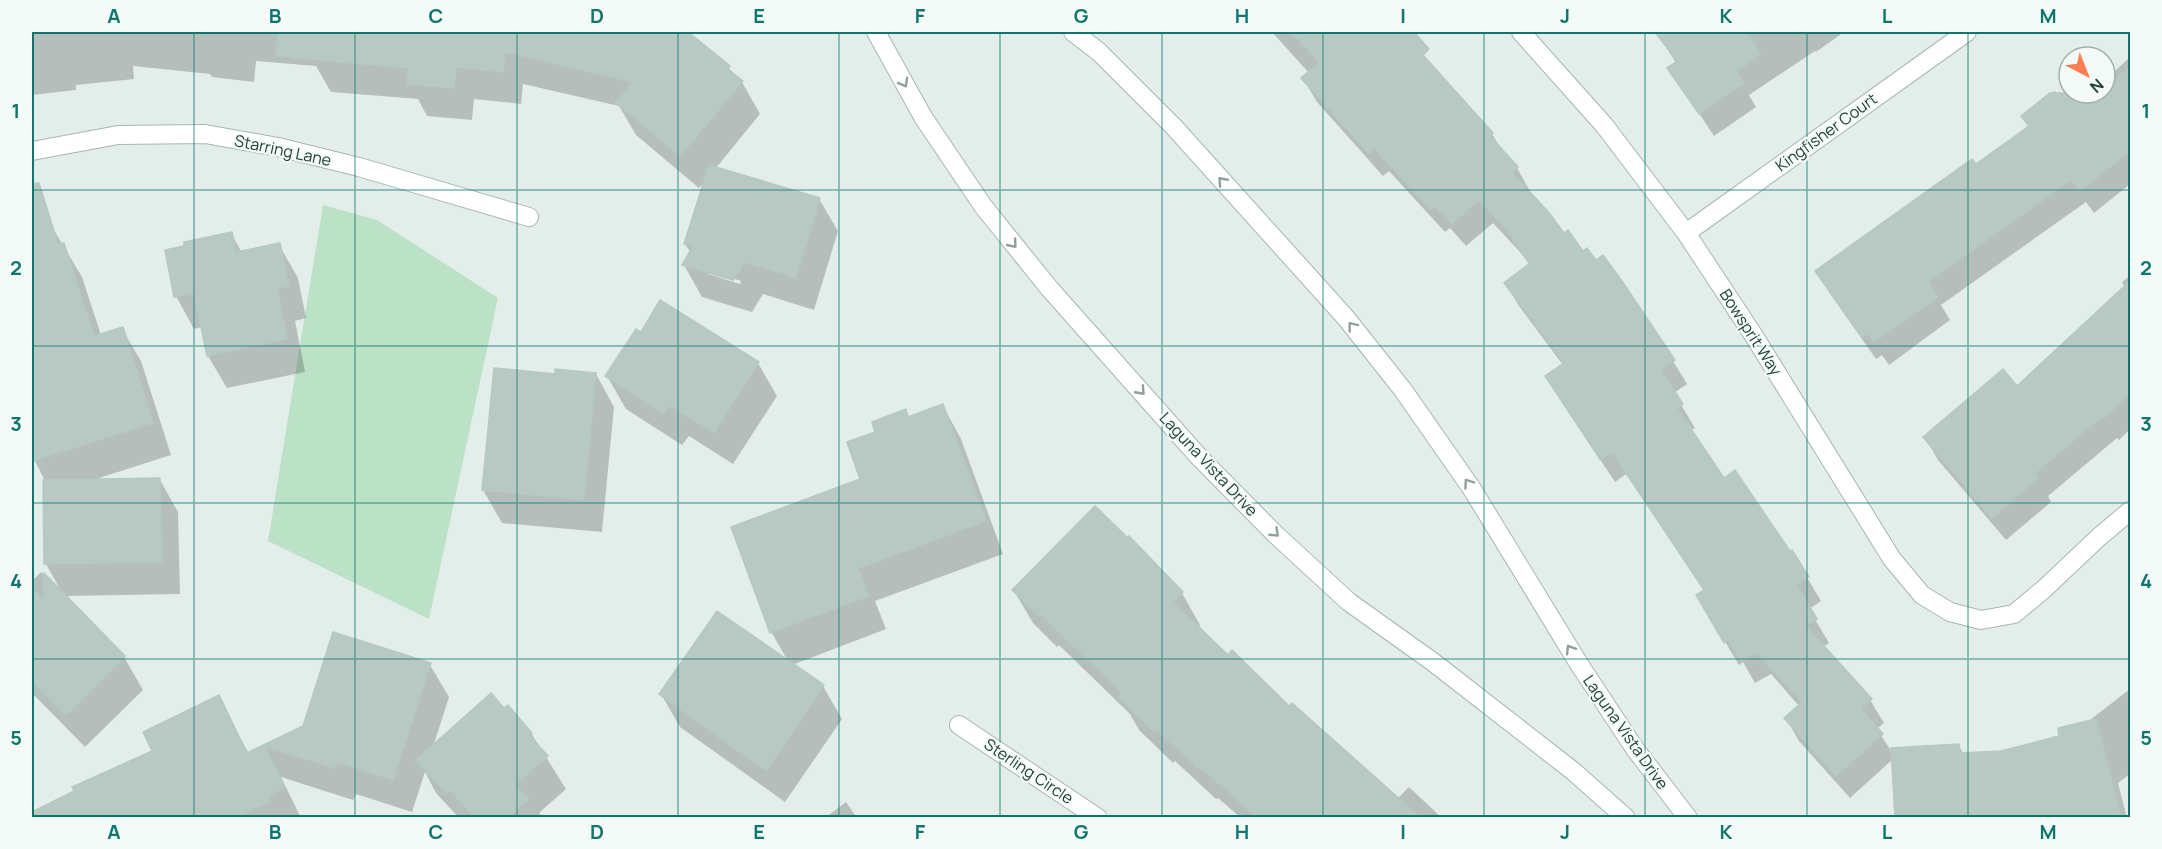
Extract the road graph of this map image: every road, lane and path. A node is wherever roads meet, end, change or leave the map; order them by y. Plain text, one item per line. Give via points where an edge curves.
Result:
1 (876, 32) edge
2 (1073, 32) edge
3 (1521, 32) edge
4 (1967, 32) edge
5 (32, 152) edge
6 (529, 217) dead end
7 (1686, 232) junction
8 (2130, 512) edge
9 (959, 725) dead end
10 (1098, 818) edge
11 (1626, 818) edge
12 (1688, 818) edge

1 -> 11 street, Laguna Vista Drive via 923,117 983,206 1049,288 1199,457 1349,602 1573,771
12 -> 2 street, Laguna Vista Drive via 1635,749 1472,489 1403,390 1346,318 1174,127 1099,52
3 - 7 street, Bowsprit Way via 1604,125
4 - 7 street, Kingfisher Court
5 - 6 street, Starring Lane via 118,135 205,134 359,167
7 - 8 street, Bowsprit Way via 1892,559 1922,595 1950,612 1981,620 2014,614
9 - 10 street, Sterling Circle

